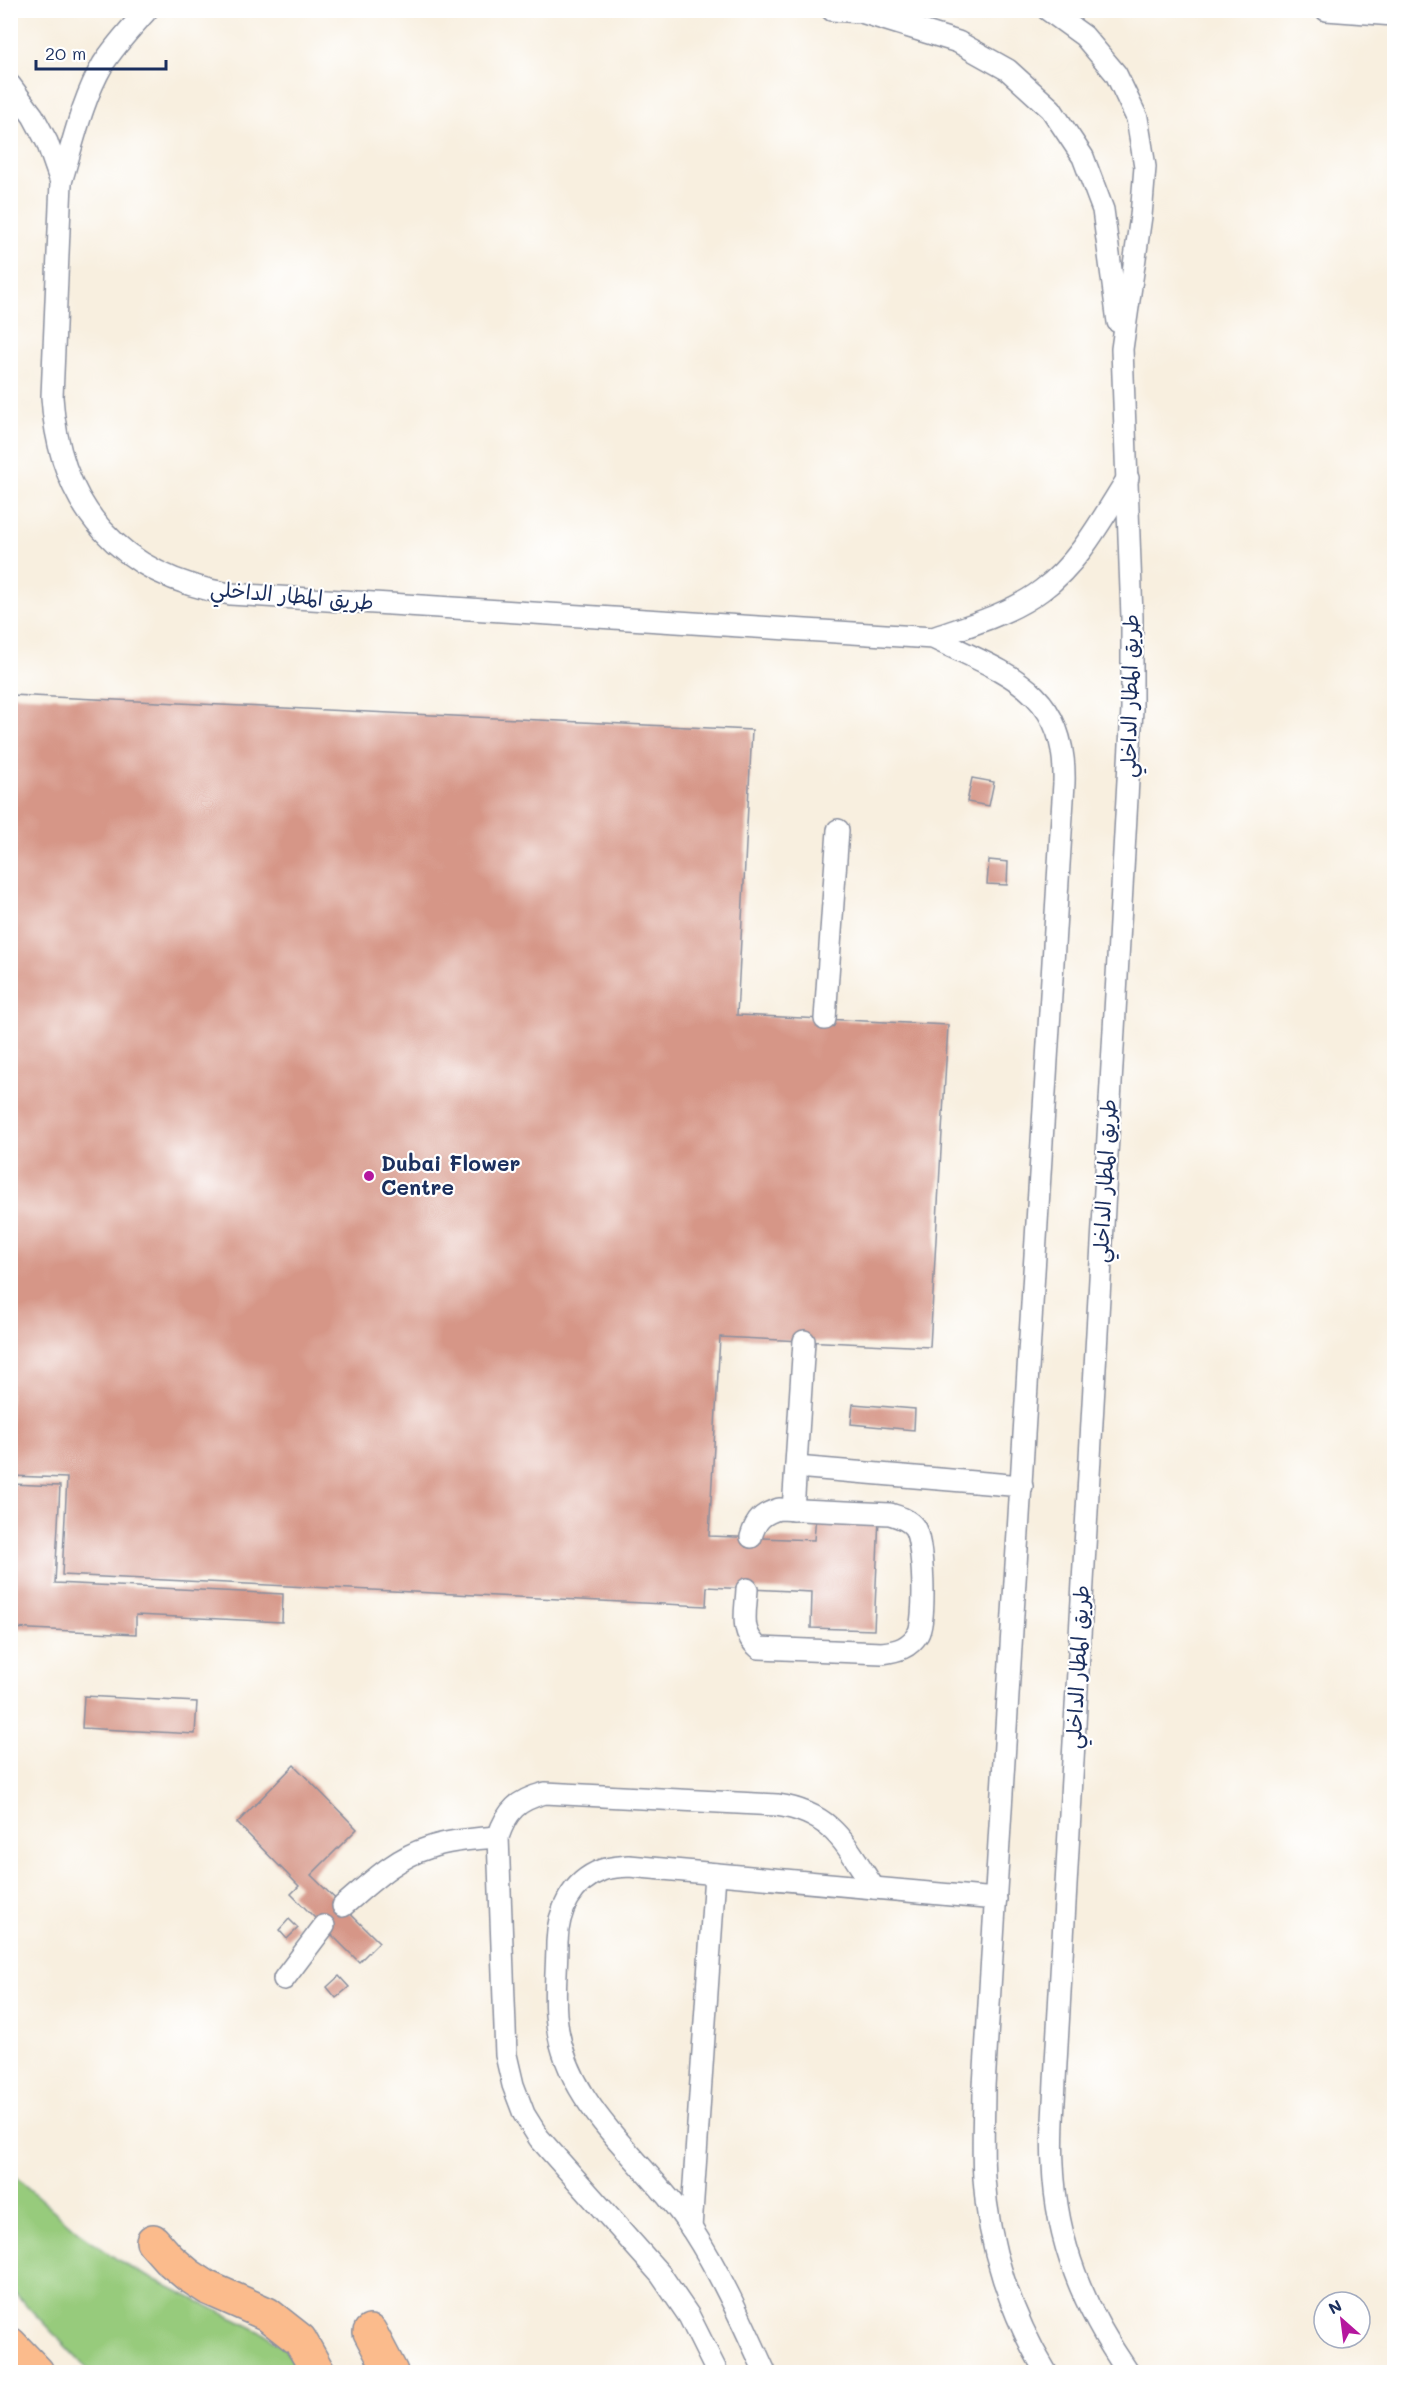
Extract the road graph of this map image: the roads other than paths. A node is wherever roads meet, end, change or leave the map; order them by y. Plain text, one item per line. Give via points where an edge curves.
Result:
1 (147, 10) edge
2 (832, 10) edge
3 (1048, 10) edge
4 (1326, 10) edge
5 (864, 11) edge
6 (1395, 15) edge
7 (10, 85) edge
8 (61, 182) junction
9 (1122, 349) junction
10 (1128, 478) junction
11 (933, 638) junction
12 (838, 830) dead end
13 (825, 1019) dead end
14 (804, 1341) dead end
15 (796, 1467) junction
16 (1022, 1486) junction
17 (793, 1510) junction
18 (751, 1537) dead end
19 (747, 1589) dead end
20 (498, 1837) junction
21 (716, 1874) junction
22 (874, 1888) junction
23 (996, 1899) junction
24 (343, 1906) dead end
25 (324, 1926) dead end
26 (284, 1979) dead end
27 (691, 2228) junction
28 (153, 2241) dead end
29 (370, 2332) dead end
30 (10, 2344) edge
31 (37, 2373) edge
32 (318, 2373) edge
33 (391, 2373) edge
34 (717, 2373) edge
35 (765, 2373) edge
36 (1046, 2373) edge
37 (1128, 2373) edge

1 - 8 lane via 104,64 87,98
2 - 5 lane
3 - 9 lane, طريق المطار الداخلي via 1084,36 1116,74 1137,118 1145,167
4 - 6 lane
5 - 9 lane via 958,42 1008,70 1051,109 1083,157 1103,210
7 - 8 lane, طريق المطار الداخلي via 33,116
8 - 11 lane, طريق المطار الداخلي via 52,396 62,461 76,493 97,524 123,550 153,571 178,582 230,594
9 - 10 lane, طريق المطار الداخلي
10 - 11 lane via 1086,544 1042,590 1017,606
10 - 37 lane, طريق المطار الداخلي via 1132,709 1053,2164 1066,2252 1102,2335
11 - 16 lane via 1021,682 1052,717 1065,761
12 - 13 lane
14 - 15 lane
15 - 16 lane
15 - 17 lane
16 - 23 lane
17 - 18 lane via 765,1513 755,1523
17 - 19 lane via 890,1514 913,1526 922,1550 919,1632 897,1652 759,1648 746,1632
20 - 22 lane via 514,1807 528,1797 545,1793 777,1805 814,1814 830,1826
20 - 24 lane via 427,1848 402,1860
20 - 34 lane via 506,2055 524,2114 539,2138 676,2295
21 - 22 lane
21 - 27 lane
21 - 27 lane via 629,1866 603,1869 580,1882 564,1903 558,1928 556,2015 562,2050 574,2079 593,2112
22 - 23 lane
23 - 36 lane via 984,2086 984,2179 1002,2275
25 - 26 lane
27 - 35 lane via 737,2310
28 - 32 main road via 188,2275 267,2314 300,2340
29 - 33 main road
30 - 31 main road

